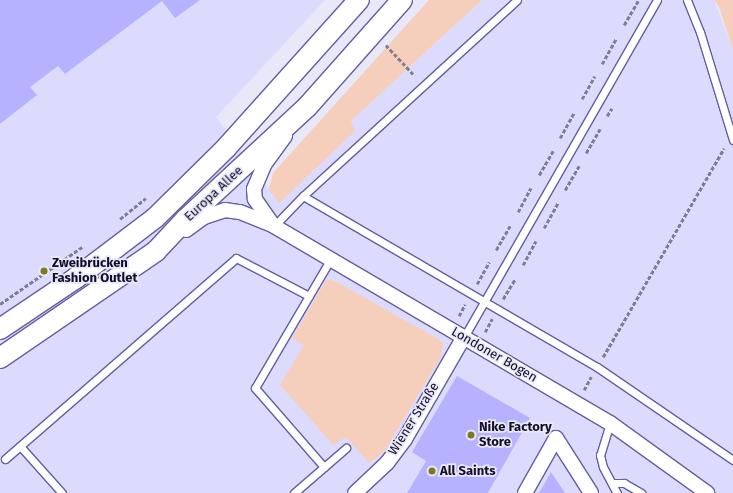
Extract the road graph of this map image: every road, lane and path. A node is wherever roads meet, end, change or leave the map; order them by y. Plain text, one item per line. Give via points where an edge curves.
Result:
1 (359, 0) edge
2 (402, 0) edge
3 (517, 0) edge
4 (657, 0) edge
5 (687, 0) edge
6 (638, 1) edge
7 (624, 25) dead end
8 (616, 39) dead end
9 (386, 44) dead end
10 (602, 64) dead end
11 (595, 76) dead end
12 (424, 86) junction
13 (582, 99) dead end
14 (307, 107) junction
15 (574, 113) dead end
16 (600, 129) dead end
17 (732, 137) edge
18 (560, 138) dead end
19 (553, 150) dead end
20 (586, 153) dead end
21 (579, 166) dead end
22 (539, 175) dead end
23 (532, 188) dead end
24 (565, 190) dead end
25 (151, 194) dead end
26 (303, 196) junction
27 (558, 203) dead end
28 (518, 212) dead end
29 (115, 222) dead end
30 (274, 226) junction
31 (510, 226) dead end
32 (544, 228) dead end
33 (536, 241) dead end
34 (85, 246) dead end
35 (496, 250) dead end
36 (156, 251) junction
37 (330, 260) junction
38 (489, 262) dead end
39 (523, 265) dead end
40 (515, 279) dead end
41 (474, 288) dead end
42 (309, 296) junction
43 (467, 301) dead end
44 (484, 302) junction
45 (501, 303) dead end
46 (0, 304) edge
47 (494, 316) dead end
48 (457, 318) dead end
49 (0, 329) edge
50 (484, 334) dead end
51 (464, 337) junction
52 (0, 358) edge
53 (597, 367) junction
54 (580, 397) dead end
55 (610, 423) junction
56 (20, 446) junction
57 (346, 448) dead end
58 (5, 459) dead end
59 (733, 460) edge
60 (324, 467) junction
61 (612, 483) junction
62 (62, 493) edge
63 (294, 493) edge
64 (355, 493) edge
65 (525, 493) edge
66 (591, 493) edge
67 (618, 493) edge
68 (642, 493) edge
69 (707, 493) edge

1 - 49 main road, Europa Allee via 226,148 155,218 82,274
2 - 14 main road, Europa Allee
3 - 12 lane
4 - 44 lane
5 - 17 lane via 695,17
6 - 7 path
8 - 10 path
9 - 12 path
11 - 13 path
12 - 26 lane
14 - 30 street, Londoner Bogen via 264,164 256,184 255,199
14 - 36 main road, Europa Allee via 186,219
15 - 18 path
16 - 20 path
17 - 53 path
19 - 22 path
21 - 24 path
23 - 28 path
25 - 29 path
26 - 30 lane
26 - 44 lane
27 - 32 path
30 - 36 street, Londoner Bogen via 240,212 218,211 204,217
30 - 37 street, Londoner Bogen
31 - 35 path
33 - 39 path
34 - 46 path
36 - 52 main road, Europa Allee
37 - 42 lane
37 - 51 street, Londoner Bogen
38 - 41 path
40 - 45 path
42 - 56 lane via 236,258
42 - 60 lane via 256,388
43 - 48 path
44 - 51 lane
44 - 53 lane
47 - 50 path
51 - 55 street, Londoner Bogen
51 - 64 street, Wiener Straße via 405,438 387,463
53 - 54 path
53 - 59 lane
55 - 61 lane via 600,455
55 - 69 street, Londoner Bogen
56 - 58 lane
56 - 62 lane
57 - 60 lane
60 - 63 lane
61 - 67 lane
61 - 68 lane via 624,483
65 - 66 street via 556,438

